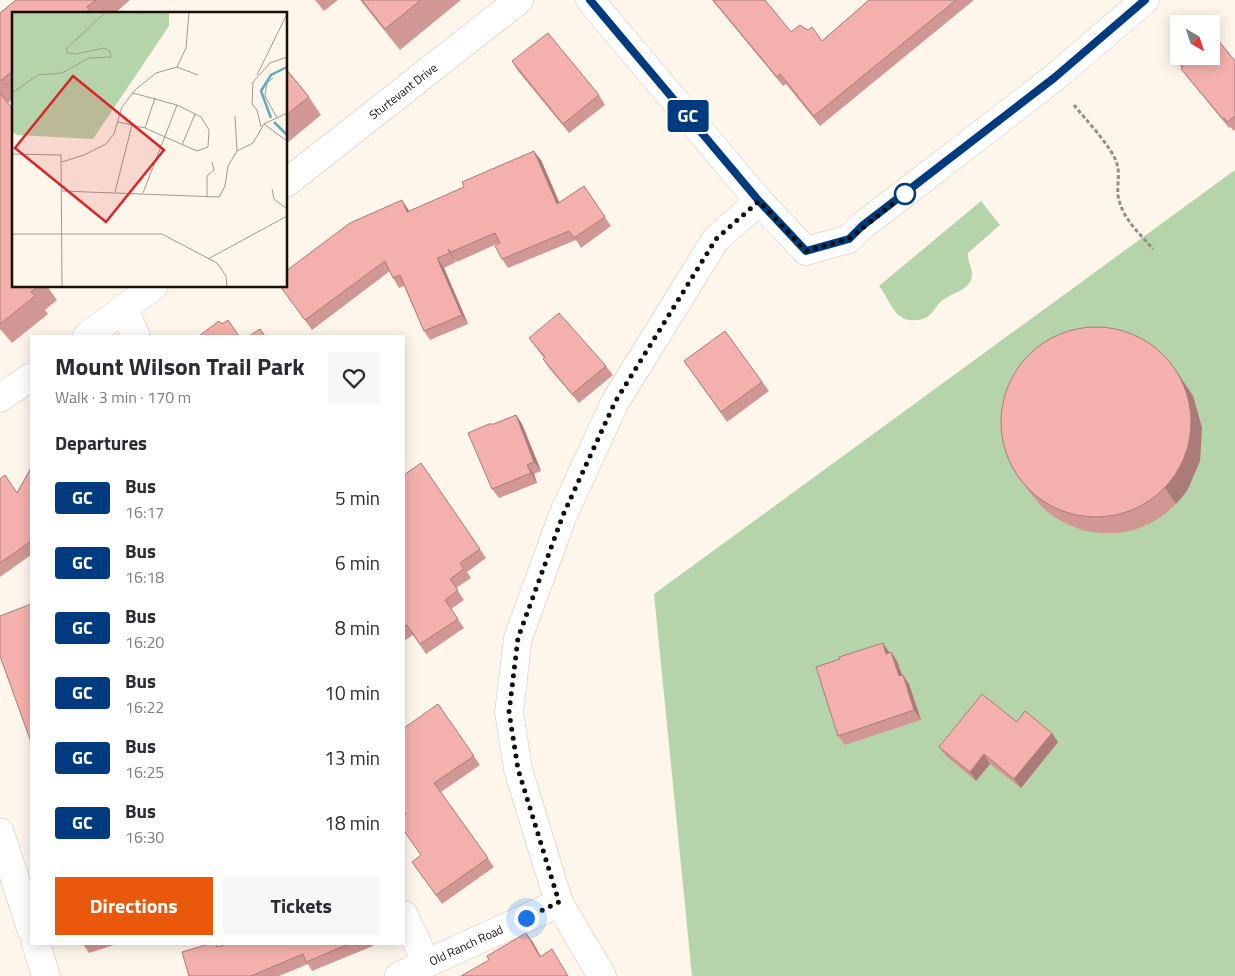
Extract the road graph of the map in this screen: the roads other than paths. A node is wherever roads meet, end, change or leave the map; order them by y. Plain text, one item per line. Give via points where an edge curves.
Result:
1 (519, 0) edge
2 (590, 0) edge
3 (1145, 0) edge
4 (288, 180) edge
5 (759, 201) junction
6 (152, 288) edge
7 (124, 310) junction
8 (89, 335) edge
9 (136, 335) edge
10 (30, 377) edge
11 (0, 398) edge
12 (0, 832) edge
13 (559, 902) junction
14 (405, 917) edge
15 (30, 926) edge
16 (36, 945) edge
17 (426, 963) junction
18 (46, 976) edge
19 (400, 976) edge
20 (602, 976) edge

1 - 4 street, Sturtevant Drive
2 - 5 street
3 - 5 street via 1054,78 849,239 806,251
5 - 13 street via 716,239 615,402 563,515 518,638 509,712 516,760
6 - 7 street
7 - 8 street
7 - 9 street
10 - 11 street
12 - 15 street
13 - 17 street, Old Ranch Road
13 - 20 street
14 - 17 street
16 - 18 street
17 - 19 street, Old Ranch Road

